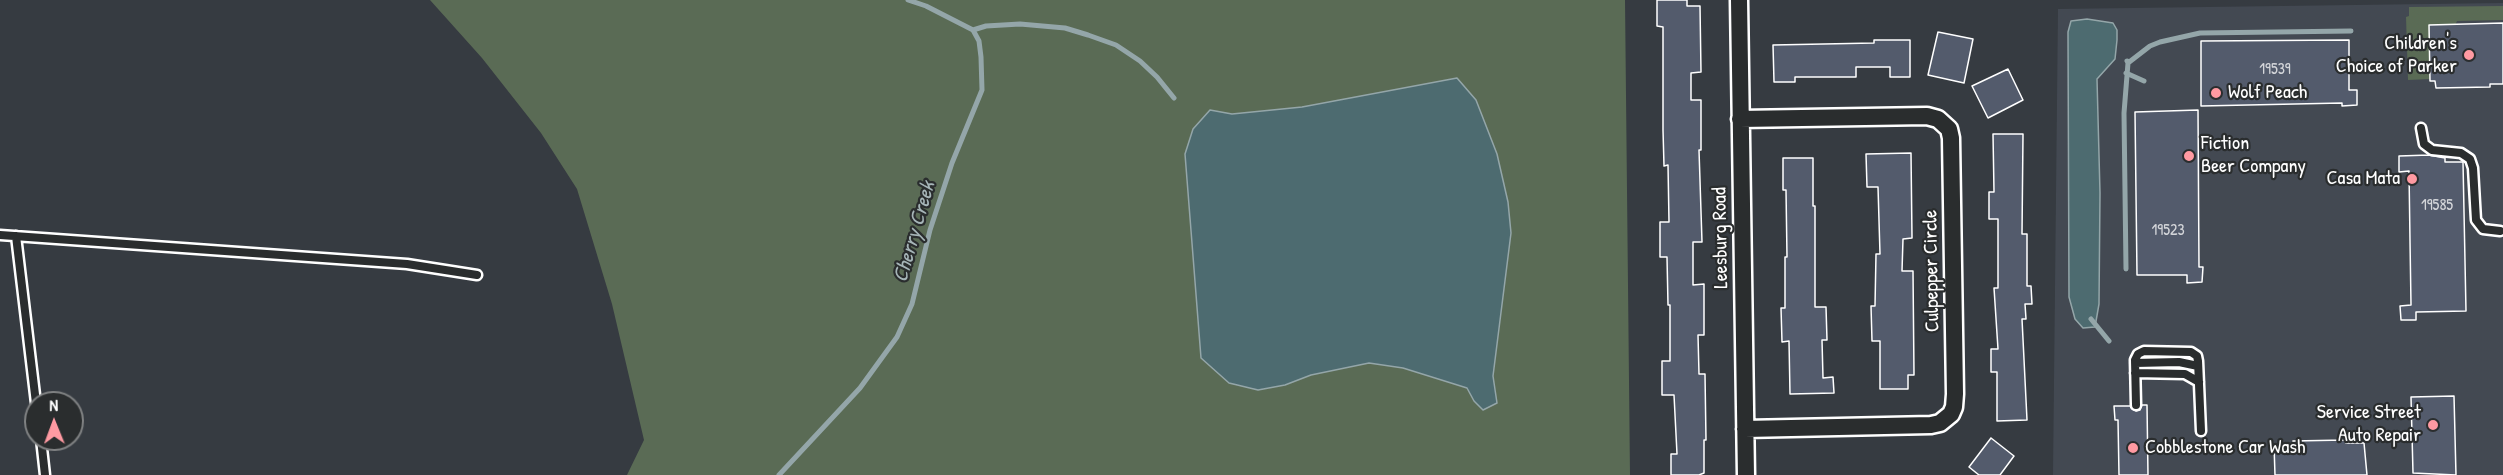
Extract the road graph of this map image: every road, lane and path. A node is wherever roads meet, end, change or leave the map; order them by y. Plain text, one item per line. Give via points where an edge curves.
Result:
1 (1739, 0) edge
2 (1740, 119) junction
3 (2421, 128) dead end
4 (2500, 231) dead end
5 (0, 235) edge
6 (16, 236) junction
7 (477, 275) dead end
8 (2135, 373) junction
9 (2199, 382) junction
10 (35, 391) edge
11 (2136, 405) dead end
12 (1745, 429) junction
13 (2201, 431) dead end
14 (42, 451) edge
15 (45, 475) edge
16 (1746, 475) edge

1 - 2 street, Leesburg Road
2 - 12 street, Leesburg Road
2 - 12 street, Culpepper Circle via 1927,116 1938,119 1949,129 1951,138 1955,394 1951,414 1931,425
3 - 4 lane via 2424,144 2432,150 2461,153 2470,159 2476,220 2483,229
5 - 6 lane
6 - 7 lane via 407,264
6 - 10 lane
8 - 9 lane via 2185,374
8 - 9 lane via 2140,352 2191,352 2197,356
8 - 11 lane
9 - 13 lane
12 - 16 street, Leesburg Road
14 - 15 lane

